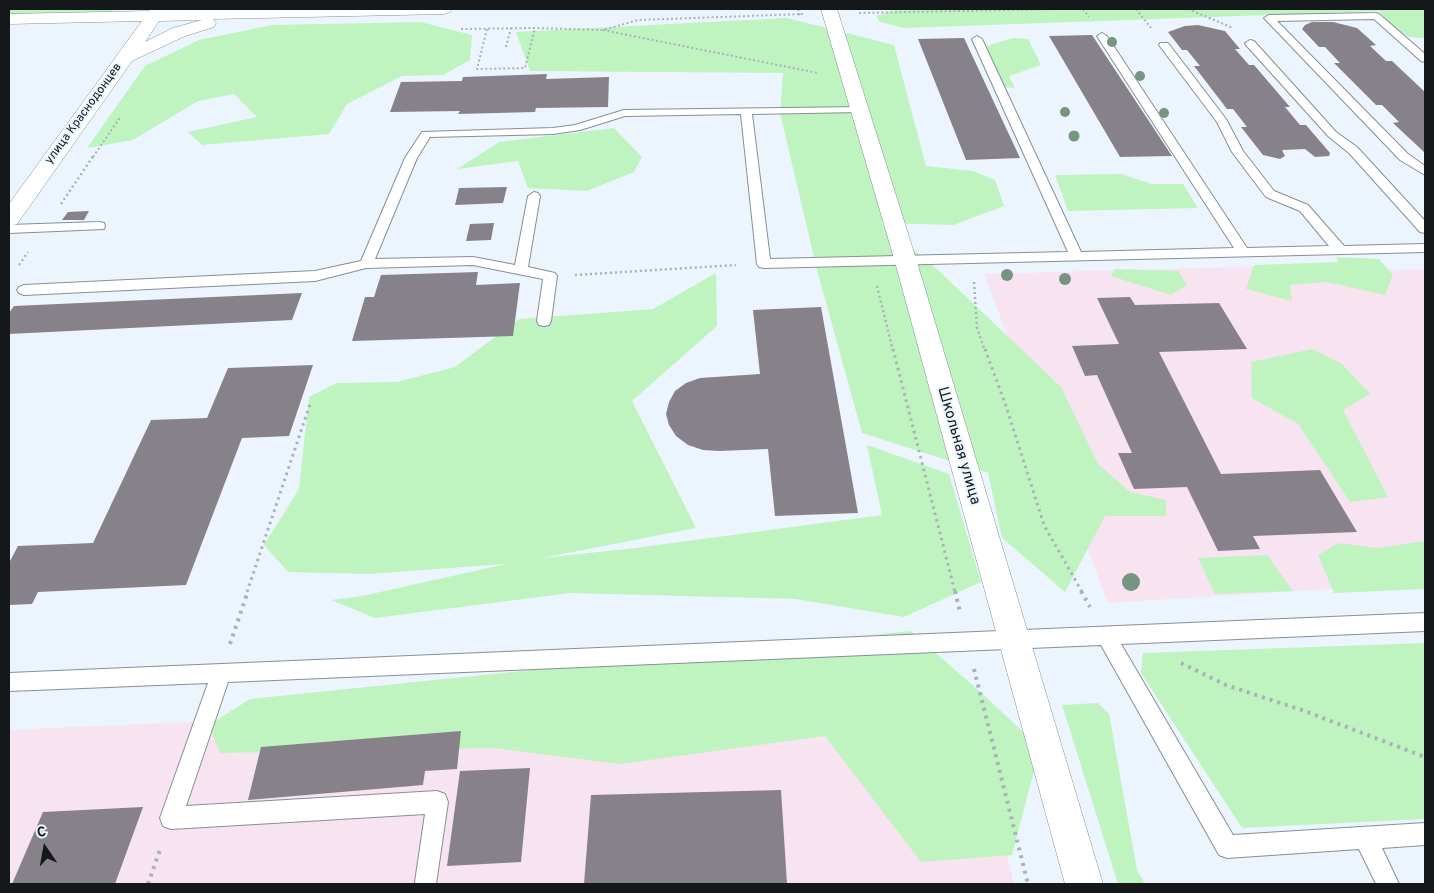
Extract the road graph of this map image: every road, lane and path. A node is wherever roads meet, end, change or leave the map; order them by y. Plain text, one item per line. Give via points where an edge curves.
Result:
1 (430, 9) edge
2 (444, 9) edge
3 (798, 9) edge
4 (1058, 9) edge
5 (1136, 9) edge
6 (1188, 9) edge
7 (239, 11) edge
8 (818, 11) edge
9 (156, 12) edge
10 (856, 13) dead end
11 (799, 14) junction
12 (9, 19) edge
13 (802, 22) dead end
14 (455, 28) dead end
15 (511, 28) junction
16 (535, 28) junction
17 (487, 29) junction
18 (603, 30) junction
19 (1239, 30) dead end
20 (1154, 32) dead end
21 (1102, 36) dead end
22 (977, 39) dead end
23 (1250, 43) dead end
24 (1164, 45) dead end
25 (506, 47) dead end
26 (126, 56) junction
27 (1425, 59) edge
28 (816, 64) dead end
29 (819, 73) junction
30 (829, 109) junction
31 (860, 109) junction
32 (746, 112) junction
33 (122, 114) dead end
34 (1425, 171) edge
35 (534, 196) dead end
36 (9, 219) edge
37 (99, 226) dead end
38 (45, 228) junction
39 (1425, 228) edge
40 (9, 229) edge
41 (1425, 248) edge
42 (1340, 250) junction
43 (1244, 252) junction
44 (1076, 256) junction
45 (984, 259) junction
46 (870, 262) junction
47 (906, 262) junction
48 (366, 264) junction
49 (764, 264) junction
50 (521, 270) junction
51 (14, 272) dead end
52 (550, 276) junction
53 (24, 290) dead end
54 (544, 322) dead end
55 (311, 401) dead end
56 (1425, 622) edge
57 (1106, 636) junction
58 (1014, 640) junction
59 (967, 642) junction
60 (1175, 660) dead end
61 (220, 674) junction
62 (9, 682) edge
63 (1425, 757) edge
64 (171, 818) junction
65 (1425, 834) edge
66 (1365, 837) junction
67 (426, 882) dead end
68 (148, 884) edge
69 (1028, 884) edge
70 (1084, 884) edge
71 (1388, 884) edge

1 - 2 street
1 - 7 street
3 - 11 path
4 - 10 path
5 - 20 path
6 - 19 path
7 - 9 street
7 - 26 street via 178,32
8 - 11 path
8 - 31 street, Школьная улица
9 - 12 street
9 - 26 street, улица Краснодонцев
11 - 13 path
11 - 18 path via 638,20
14 - 17 path
15 - 16 path
15 - 17 path
15 - 25 path
16 - 17 path via 525,68 476,69
16 - 18 path
18 - 29 path
21 - 43 lane
22 - 44 lane
23 - 39 lane via 1332,134 1353,150
24 - 42 lane via 1222,121 1238,152 1270,194 1304,208
26 - 36 street, улица Краснодонцев
27 - 34 lane via 1376,16 1269,18 1404,157
28 - 29 path
29 - 30 path
30 - 31 lane
30 - 32 lane
31 - 47 street, Школьная улица
32 - 48 lane via 624,113 576,128 553,131 426,134 411,158
32 - 49 lane
33 - 38 path
35 - 50 lane
37 - 38 lane
38 - 40 lane
38 - 51 path
41 - 42 lane
42 - 43 lane
43 - 44 lane
44 - 45 lane
45 - 47 lane
45 - 57 path via 974,281 977,328 1044,525
46 - 47 lane
46 - 49 lane
46 - 59 path
47 - 58 street, Школьная улица
48 - 50 lane via 473,260
48 - 53 lane via 315,276
49 - 52 path
50 - 52 lane
52 - 54 lane
55 - 61 path
56 - 57 lane
57 - 58 lane
57 - 66 lane via 1227,847
58 - 59 lane
58 - 70 street, Школьная улица
59 - 61 lane
59 - 69 path
60 - 63 path via 1226,685
61 - 62 lane
61 - 64 lane
64 - 67 lane via 436,802
64 - 68 path
65 - 66 lane
66 - 71 lane

